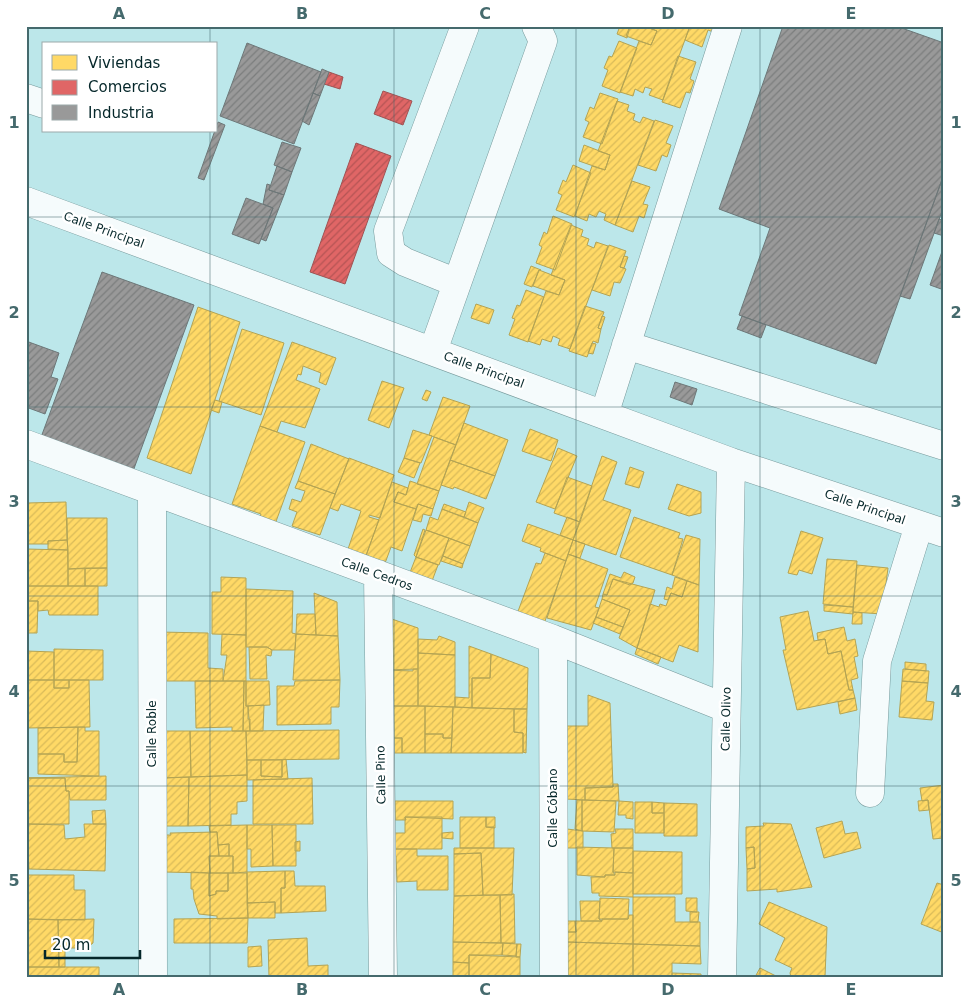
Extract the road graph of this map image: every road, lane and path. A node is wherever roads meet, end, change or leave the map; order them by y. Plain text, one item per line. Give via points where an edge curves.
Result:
1 (465, 26) edge
2 (536, 26) edge
3 (728, 26) edge
4 (26, 98) edge
5 (42, 103) edge
6 (26, 201) edge
7 (457, 282) junction
8 (626, 345) junction
9 (433, 351) junction
10 (604, 415) junction
11 (26, 444) edge
12 (944, 446) edge
13 (731, 462) junction
14 (152, 490) junction
15 (932, 529) edge
16 (378, 574) junction
17 (553, 639) junction
18 (726, 708) junction
19 (870, 793) dead end
20 (152, 977) edge
21 (383, 977) edge
22 (554, 977) edge
23 (722, 977) edge

1 - 7 street via 388,231 391,253 405,262
2 - 7 street via 543,41
3 - 8 street
4 - 5 street
6 - 9 street, Calle Principal
7 - 9 street
8 - 10 street
8 - 12 street
9 - 10 street, Calle Principal
10 - 13 street, Calle Principal
11 - 14 street, Calle Cedros
13 - 15 street, Calle Principal
13 - 18 street, Calle Olivo
14 - 16 street, Calle Cedros
14 - 20 street, Calle Roble
15 - 19 street via 878,661
16 - 17 street, Calle Cedros
16 - 21 street, Calle Pino
17 - 18 street, Calle Cedros
17 - 22 street, Calle Cóbano
18 - 23 street, Calle Olivo

